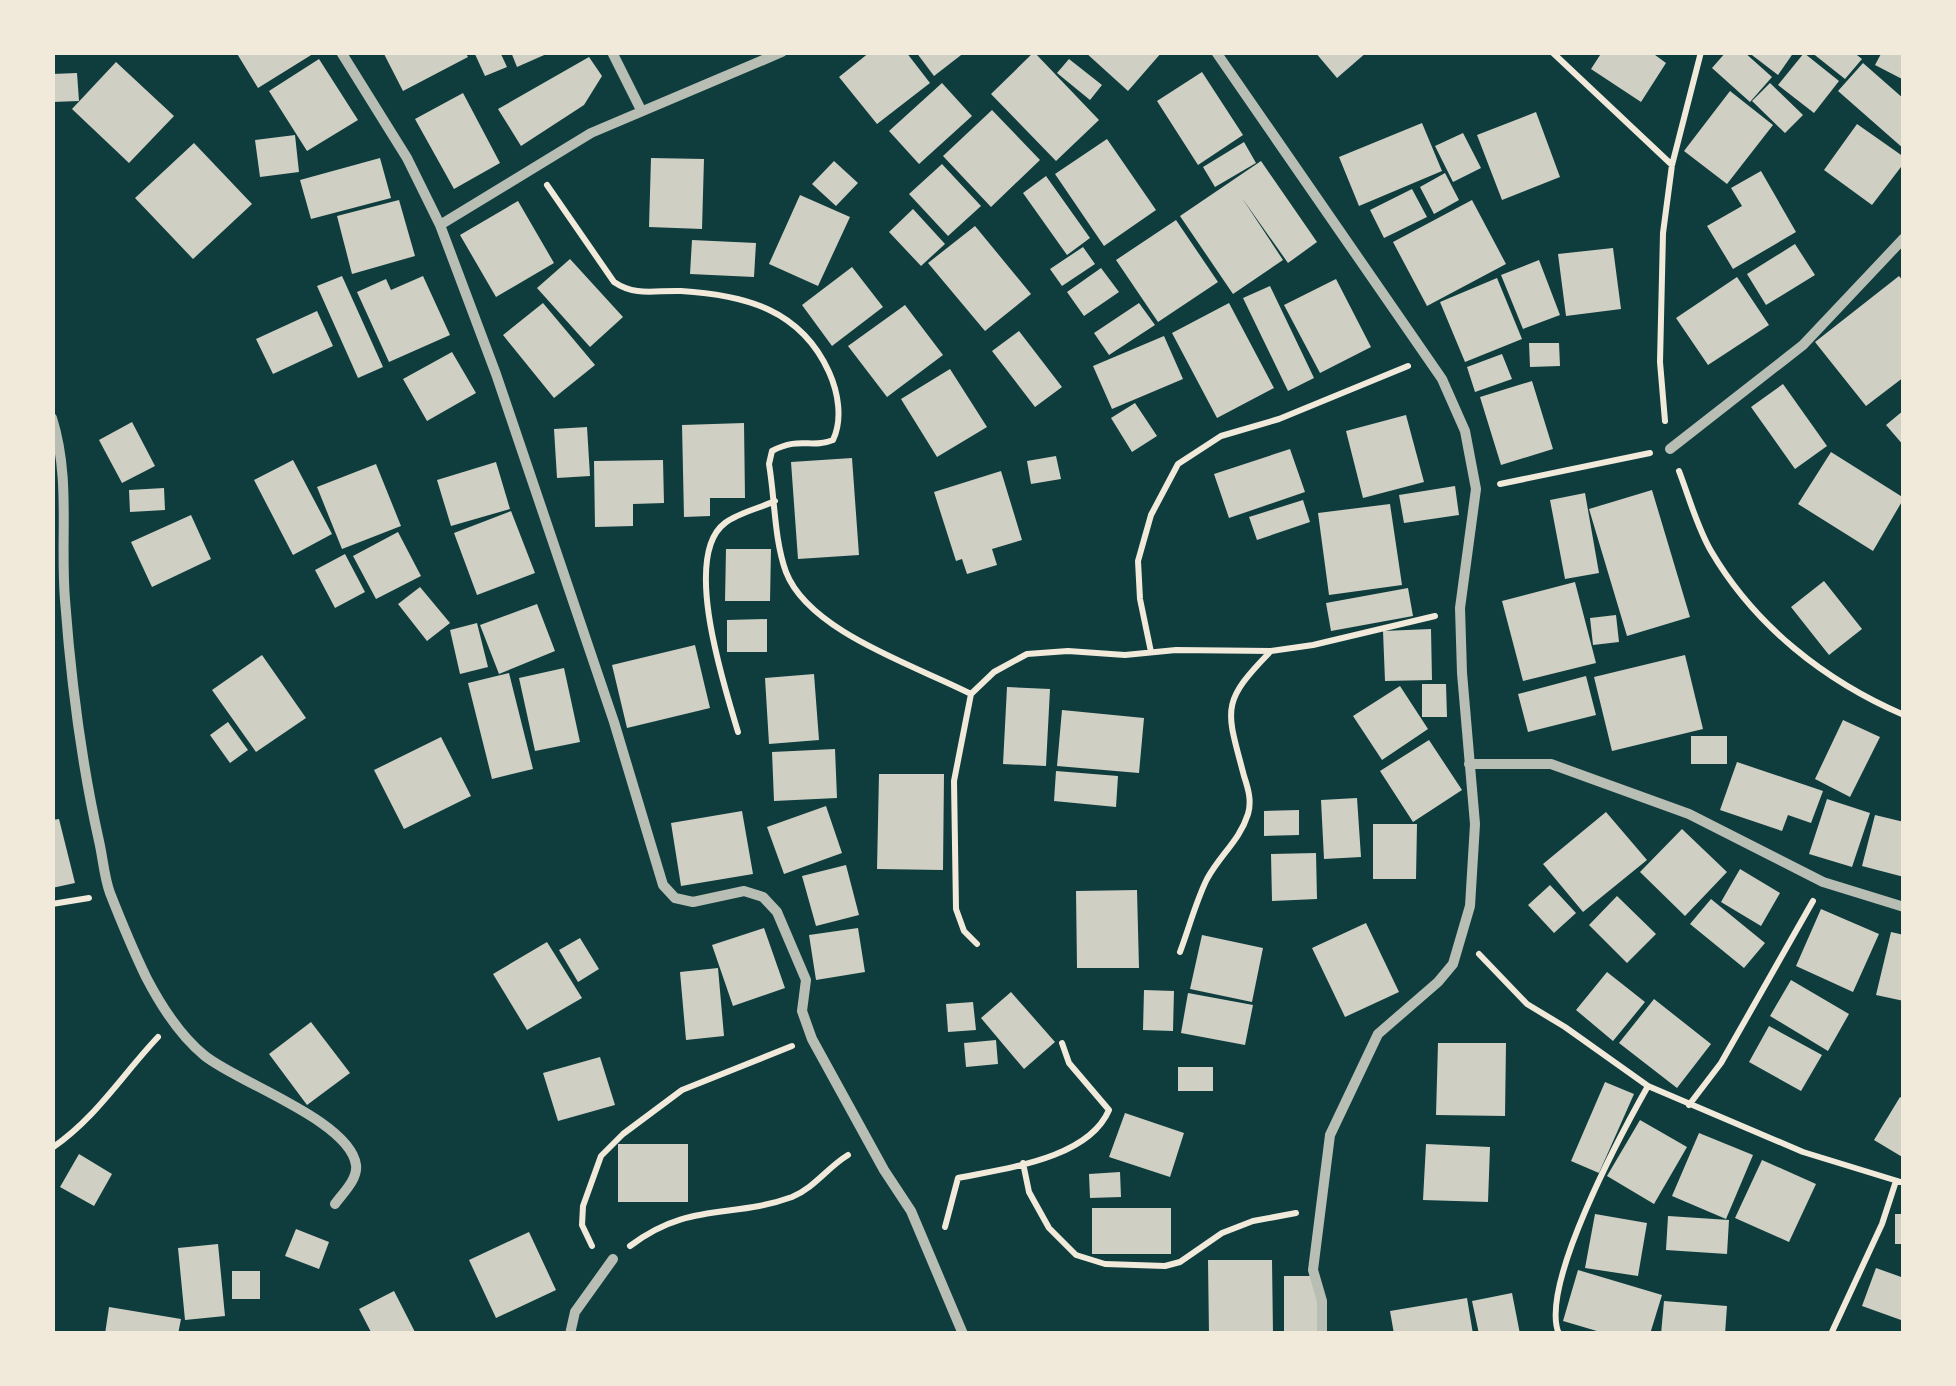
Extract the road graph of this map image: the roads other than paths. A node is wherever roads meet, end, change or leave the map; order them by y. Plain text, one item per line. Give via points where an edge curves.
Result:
1 (341, 52) edge
2 (612, 52) edge
3 (782, 52) edge
4 (1216, 52) edge
5 (640, 110) junction
6 (440, 225) junction
7 (1904, 238) edge
8 (52, 418) edge
9 (1670, 449) road end
10 (1469, 764) junction
11 (1904, 907) edge
12 (335, 1204) dead end
13 (613, 1259) road end
14 (570, 1334) edge
15 (963, 1334) edge
16 (1322, 1334) edge

1 - 6 street
2 - 5 street
3 - 5 street
4 - 10 street via 1428,357 1464,431 1476,489 1460,608
5 - 6 street
6 - 15 street via 503,392 663,885 693,902 744,892 763,897 778,912 806,980 802,1011 812,1039 912,1211
7 - 9 street via 1802,344
8 - 12 street via 64,468 65,597 76,724 109,891 171,1022 234,1076 297,1107 346,1146 356,1175
10 - 11 street via 1551,764 1688,814 1823,882
10 - 16 street via 1475,824 1470,906 1452,964 1378,1034 1330,1135 1313,1270
13 - 14 street via 575,1312

